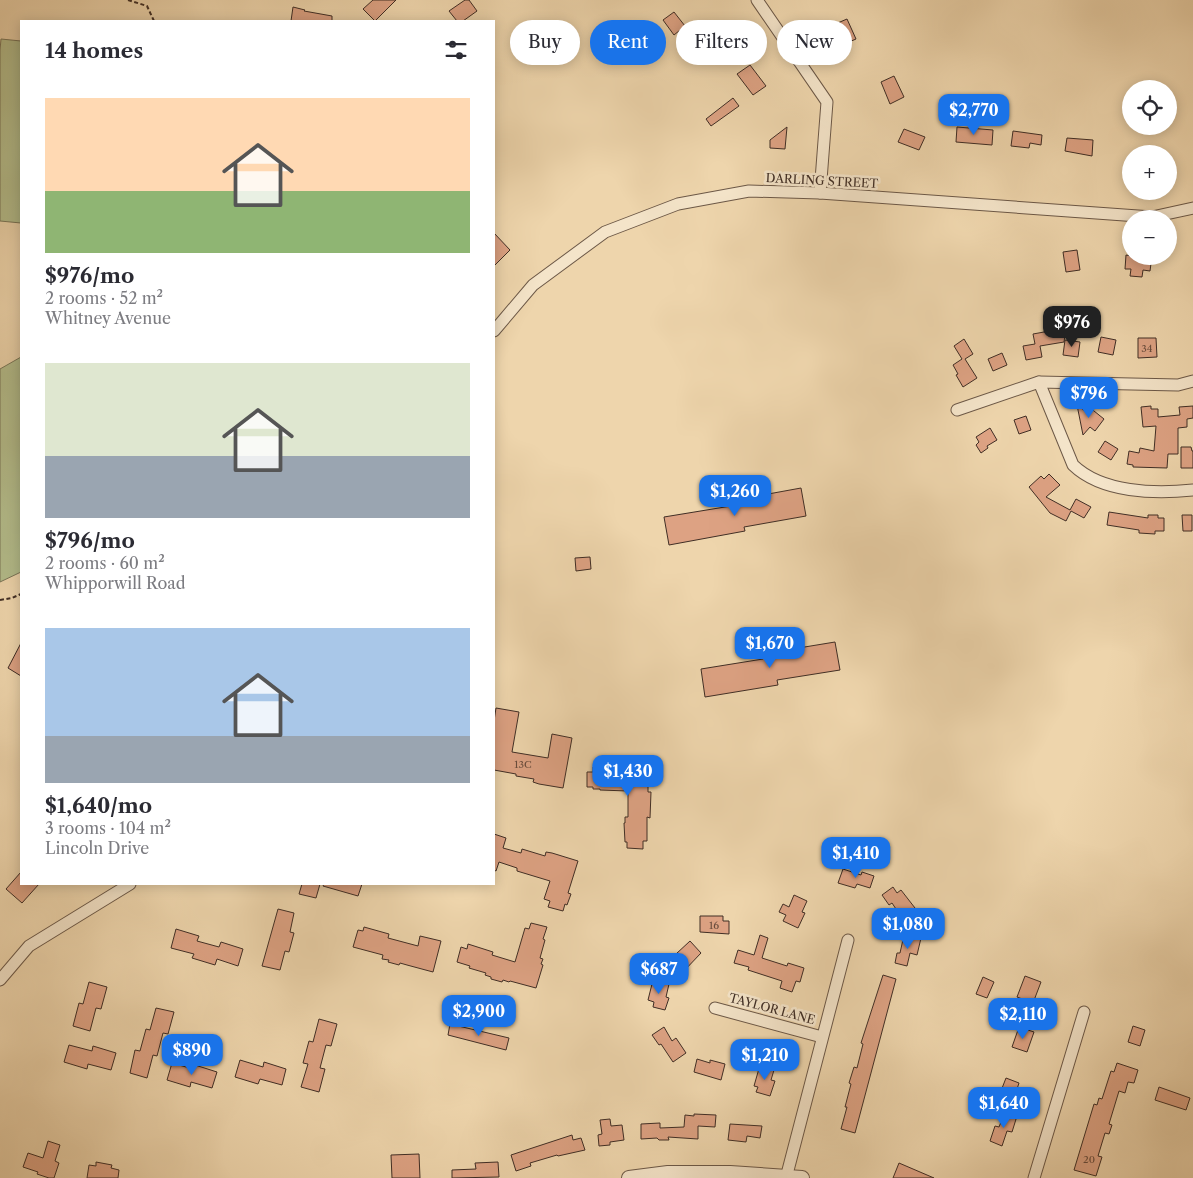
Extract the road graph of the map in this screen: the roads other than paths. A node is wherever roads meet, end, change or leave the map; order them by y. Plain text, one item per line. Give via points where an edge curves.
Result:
1 (757, 0) edge
2 (820, 193) junction
3 (1193, 208) edge
4 (495, 330) edge
5 (1193, 381) edge
6 (1039, 382) junction
7 (957, 410) dead end
8 (1193, 490) edge
9 (128, 885) edge
10 (848, 940) dead end
11 (0, 980) edge
12 (715, 1008) dead end
13 (1084, 1012) dead end
14 (822, 1037) junction
15 (629, 1178) edge
16 (786, 1178) edge
17 (802, 1178) edge
18 (1034, 1178) edge

1 - 2 street via 827,102
2 - 3 street, DARLING STREET via 1152,217
2 - 4 street, DARLING STREET via 749,191 678,204 605,232 533,284
5 - 6 street via 1178,384
6 - 7 street
6 - 8 street via 1073,465 1080,472 1116,488
9 - 11 street via 29,946
10 - 14 street
12 - 14 street, TAYLOR LANE
13 - 18 street
14 - 16 street
15 - 16 street via 668,1173 730,1173
16 - 17 street

